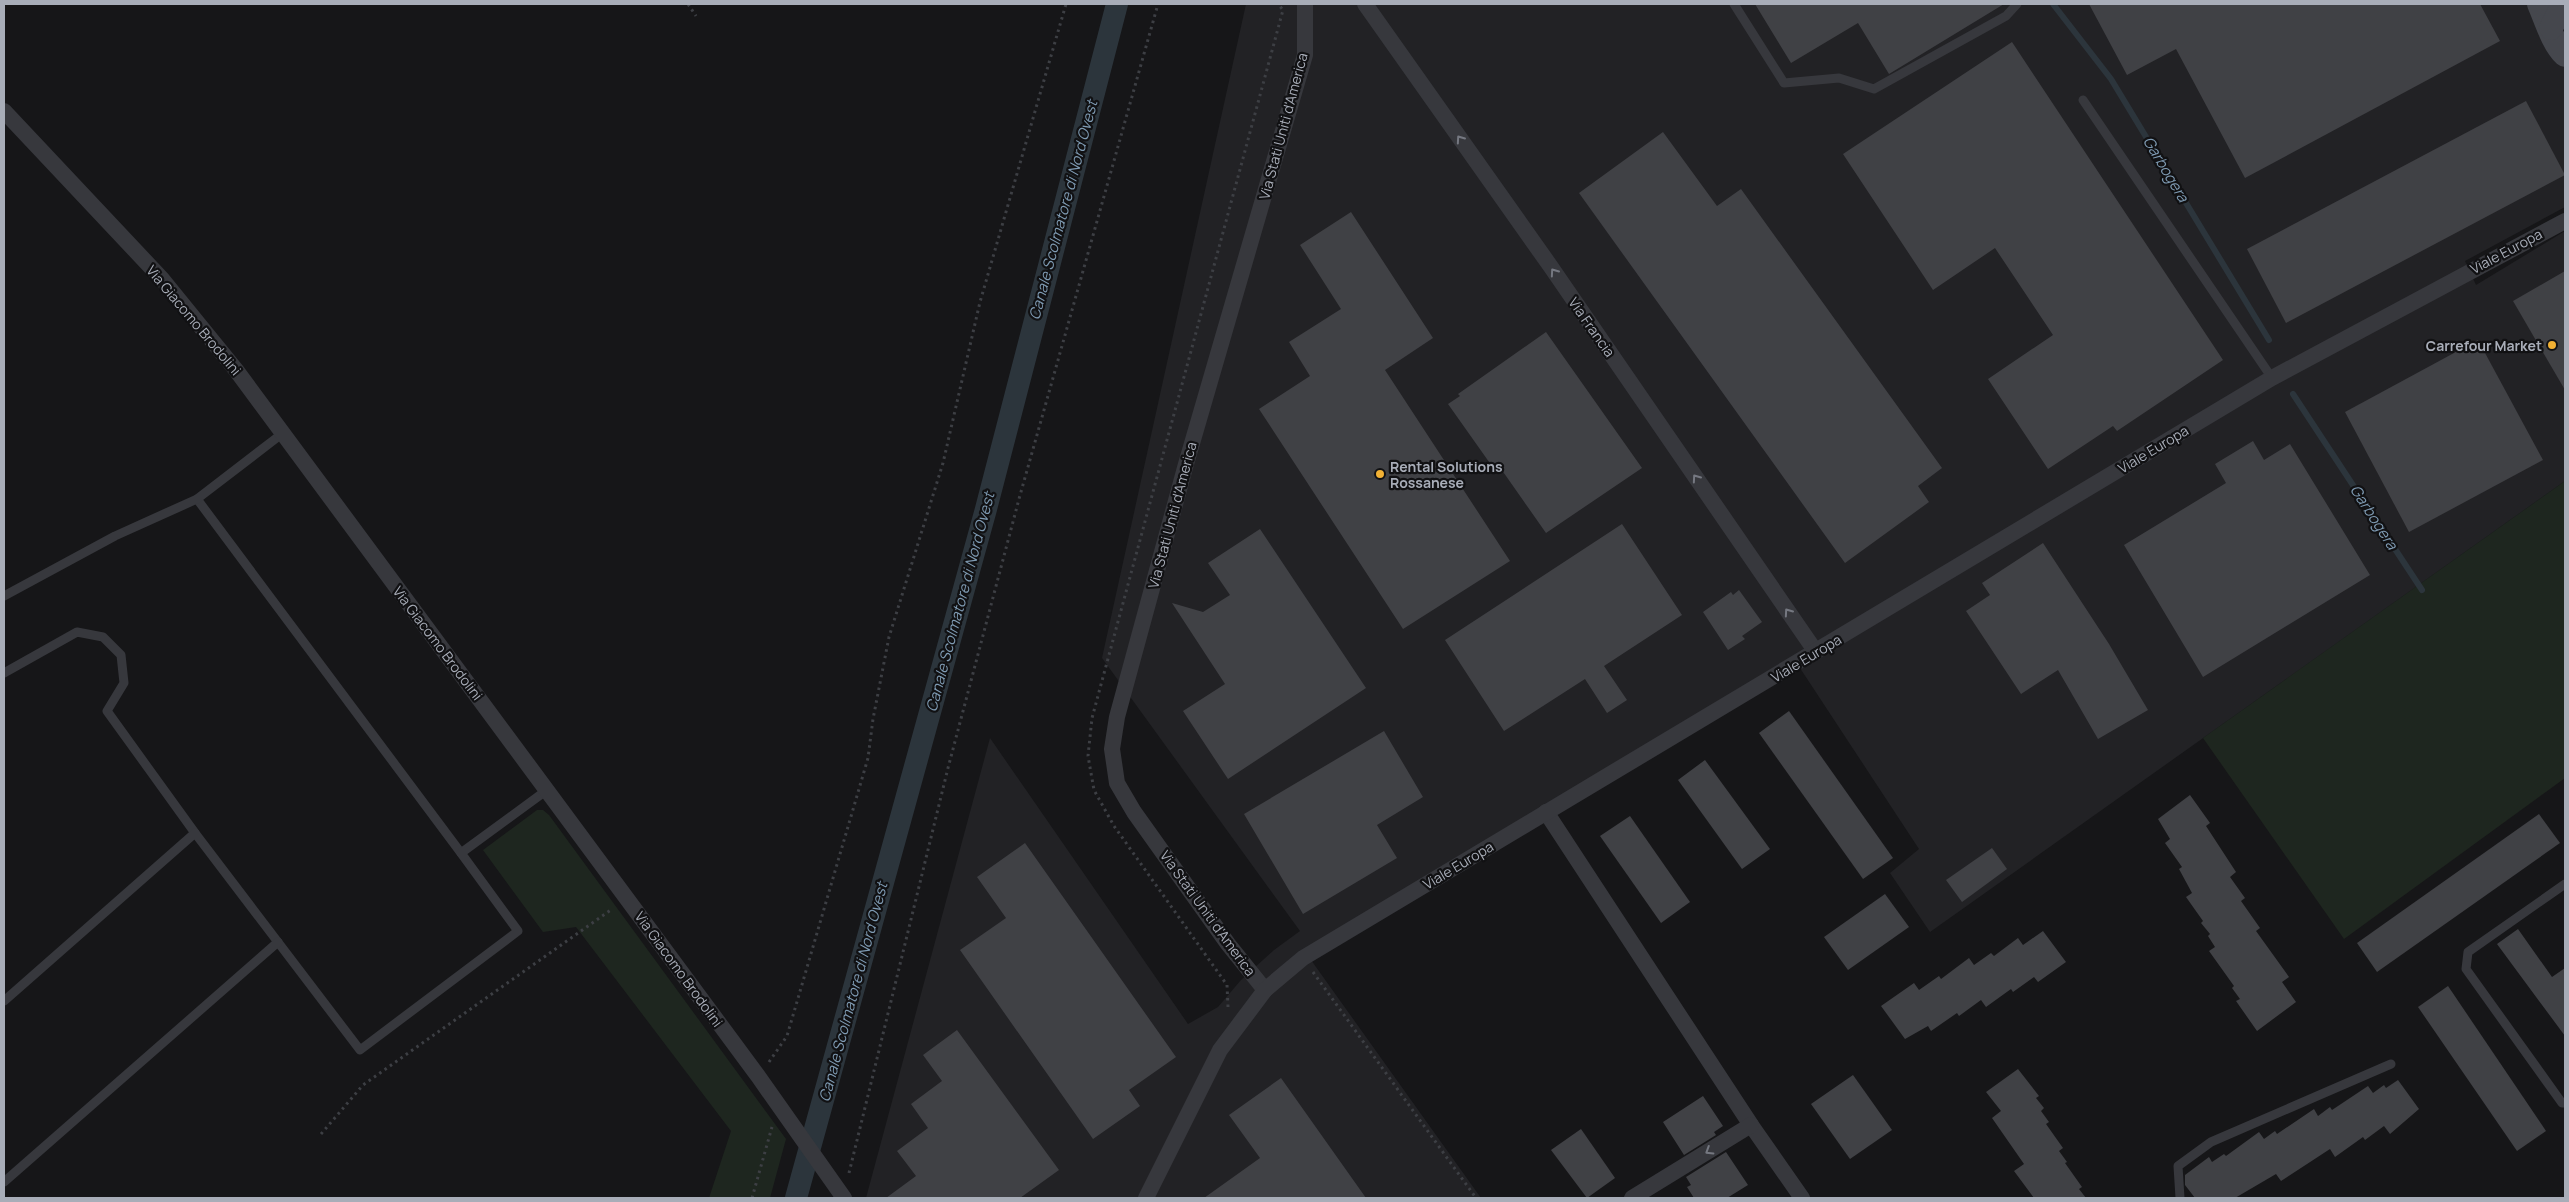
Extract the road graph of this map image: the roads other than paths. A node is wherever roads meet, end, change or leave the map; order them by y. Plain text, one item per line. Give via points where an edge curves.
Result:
1 (1305, 4) edge
2 (1365, 4) edge
3 (1734, 4) edge
4 (2017, 4) edge
5 (2539, 4) edge
6 (2565, 5) edge
7 (2551, 28) junction
8 (2565, 55) edge
9 (2083, 100) dead end
10 (4, 111) edge
11 (2565, 221) edge
12 (2272, 378) junction
13 (283, 433) junction
14 (197, 499) junction
15 (4, 596) edge
16 (1816, 652) junction
17 (4, 673) edge
18 (547, 790) junction
19 (1546, 812) junction
20 (194, 833) junction
21 (461, 853) junction
22 (2565, 884) edge
23 (278, 942) junction
24 (1265, 990) junction
25 (4, 1001) edge
26 (2391, 1064) dead end
27 (2565, 1104) edge
28 (1750, 1125) junction
29 (4, 1182) edge
30 (844, 1197) edge
31 (1146, 1198) edge
32 (1632, 1198) edge
33 (1802, 1198) edge
34 (2180, 1198) edge

1 - 24 street, Via Stati Uniti d'America via 1305,55 1186,464 1117,717 1112,749 1117,783 1134,812 1228,944
16 -> 2 street, Via Francia
3 - 4 lane via 1784,83 1839,78 1874,89 2006,16
5 - 7 street
6 - 7 street
7 - 8 street via 2553,39
9 - 12 lane
10 - 13 street, Via Giacomo Brodolini via 162,279
11 - 12 street, Viale Europa
12 - 16 street, Viale Europa
13 - 14 lane
13 - 18 street, Via Giacomo Brodolini
14 - 15 lane via 114,536
14 - 21 lane
16 - 19 street, Viale Europa
17 - 20 lane via 77,632 103,637 121,655 124,684 107,711
18 - 21 lane
18 - 30 street, Via Giacomo Brodolini
19 - 24 street, Viale Europa via 1303,958
19 - 28 street
20 - 23 lane
20 - 25 lane
21 - 23 lane via 518,931 360,1050
22 - 27 lane via 2468,952 2466,969
23 - 29 lane
24 - 31 street, Viale Europa via 1220,1050
26 - 34 lane via 2204,1146 2178,1166
28 -> 32 street
28 - 33 street

